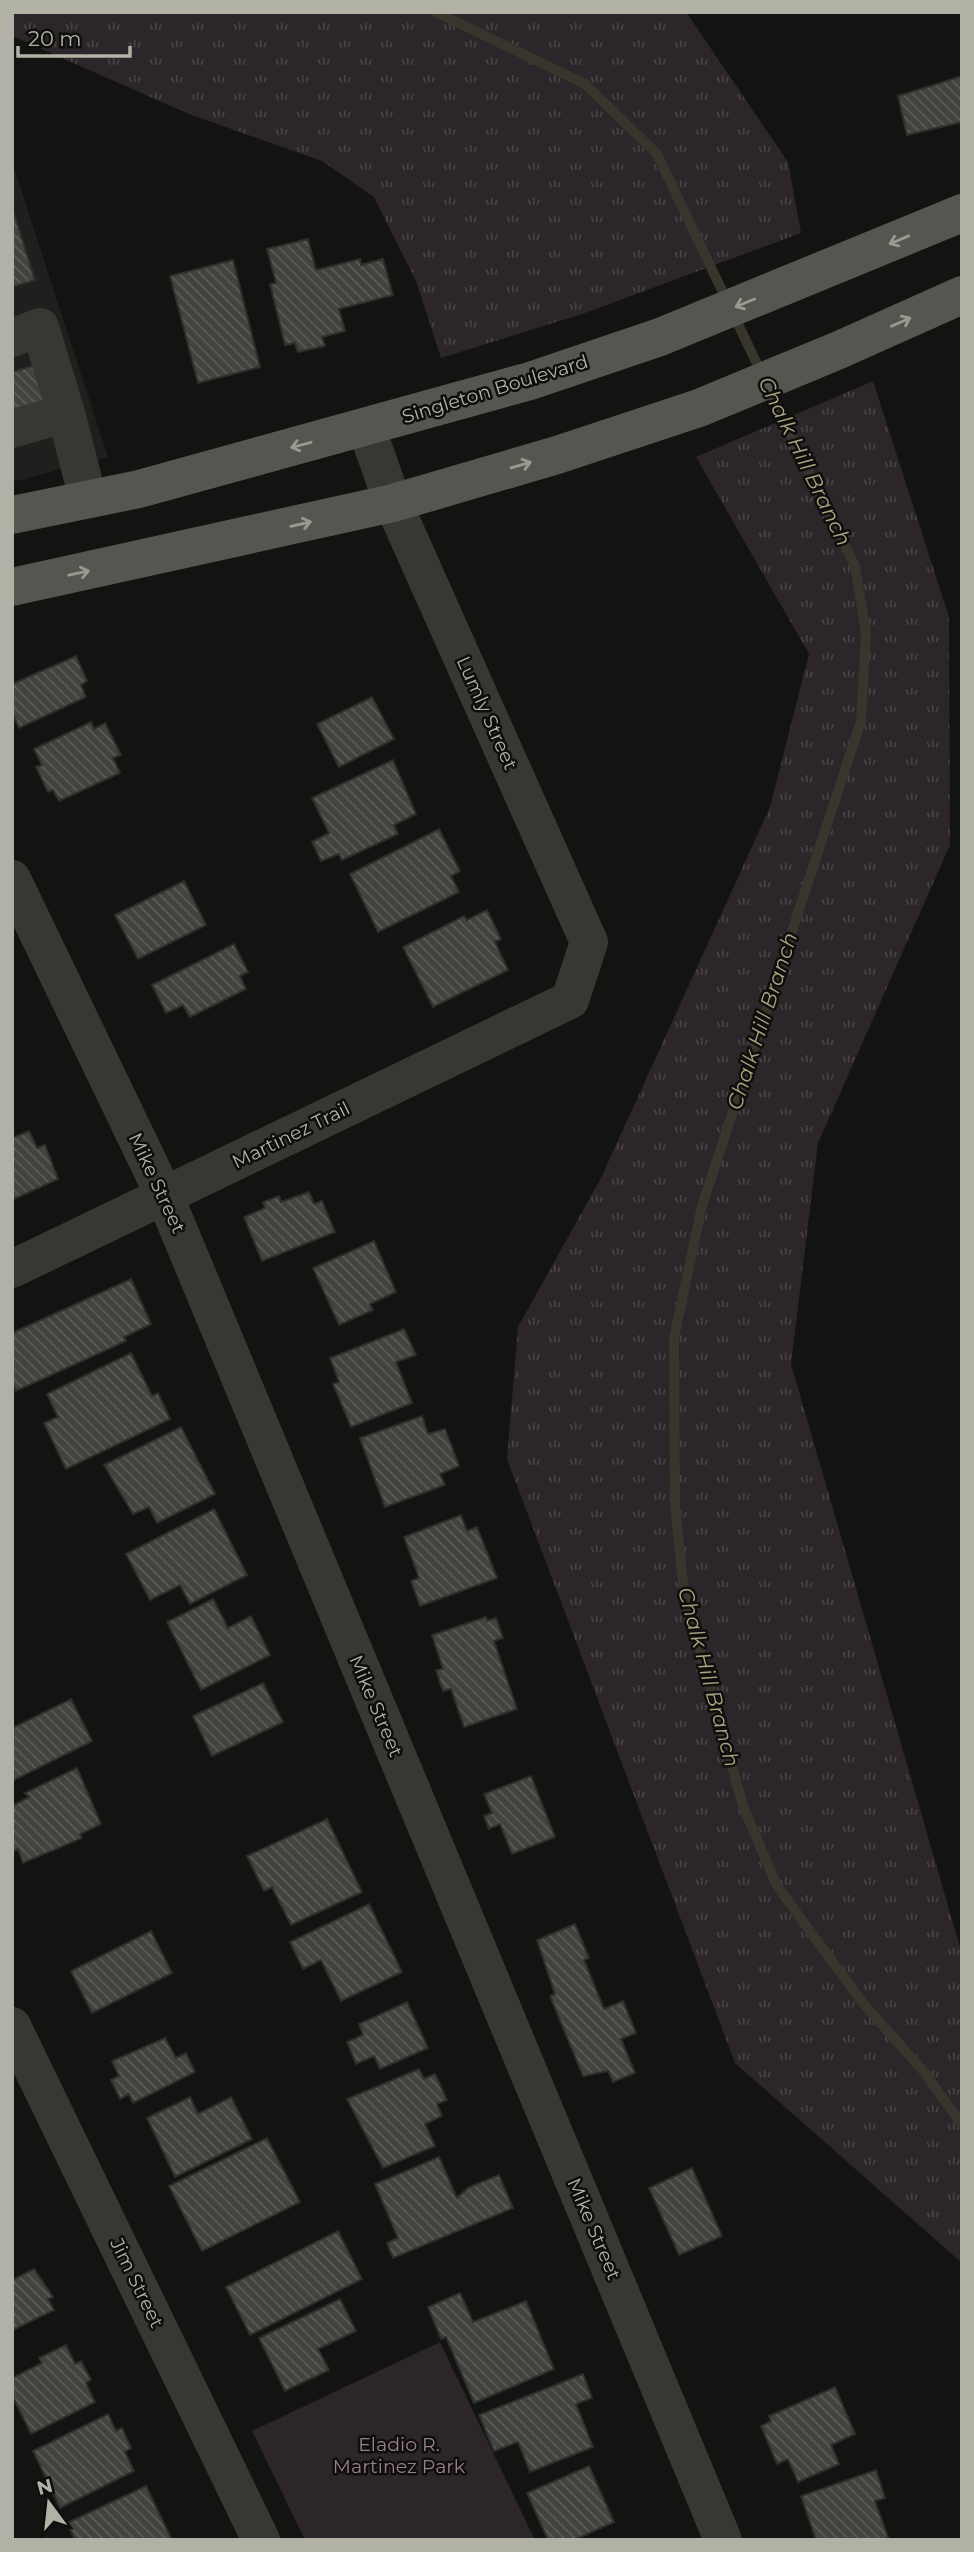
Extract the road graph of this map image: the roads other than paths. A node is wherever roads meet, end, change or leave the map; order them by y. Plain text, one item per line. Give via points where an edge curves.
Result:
1 (962, 213) edge
2 (962, 295) edge
3 (12, 338) edge
4 (66, 413) junction
5 (366, 427) junction
6 (12, 429) edge
7 (88, 499) junction
8 (393, 503) junction
9 (12, 515) edge
10 (12, 587) edge
11 (12, 879) edge
12 (570, 1000) joint
13 (165, 1197) junction
14 (12, 1269) edge
15 (12, 2026) edge
16 (261, 2540) edge
17 (723, 2540) edge

1 -> 5 main road, Singleton Boulevard via 660,337 530,381
8 -> 2 main road via 699,408
3 - 4 street via 40,327
4 - 6 street
4 - 7 street
5 -> 7 main road, Singleton Boulevard
5 - 8 street, Lumly Street
7 - 9 main road, Singleton Boulevard
10 -> 8 main road
8 - 12 street, Lumly Street via 589,942
11 - 13 street, Mike Street
12 - 13 street, Martinez Trail
13 - 14 street, Martinez Trail
13 - 17 street, Mike Street
15 - 16 street, Jim Street

